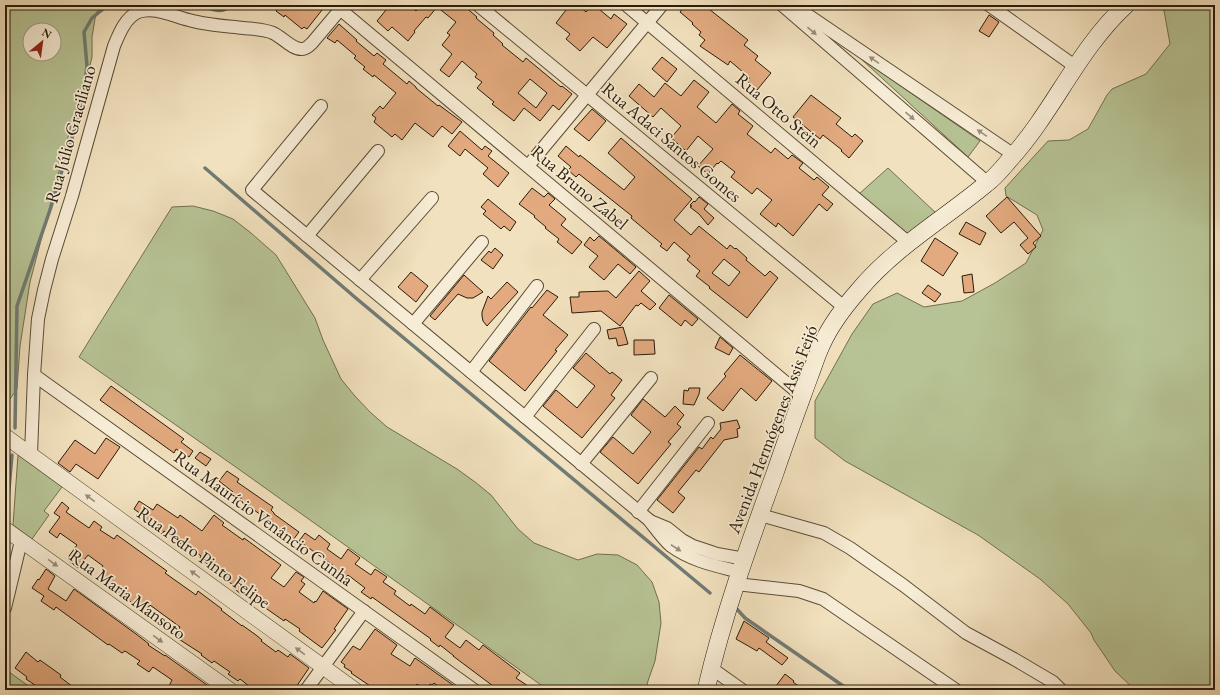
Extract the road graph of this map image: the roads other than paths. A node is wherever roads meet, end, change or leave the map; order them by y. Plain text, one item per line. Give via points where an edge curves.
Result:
1 (478, 5) edge
2 (626, 5) edge
3 (662, 5) edge
4 (782, 5) edge
5 (793, 5) edge
6 (989, 5) edge
7 (1126, 5) edge
8 (340, 6) edge
9 (647, 22) junction
10 (1076, 67) junction
11 (587, 95) junction
12 (321, 106) dead end
13 (378, 151) dead end
14 (1014, 155) junction
15 (528, 166) junction
16 (988, 183) junction
17 (432, 198) dead end
18 (307, 236) junction
19 (482, 242) dead end
20 (909, 243) junction
21 (360, 280) junction
22 (537, 286) dead end
23 (844, 308) junction
24 (413, 324) junction
25 (594, 329) dead end
26 (471, 372) junction
27 (34, 375) junction
28 (651, 378) dead end
29 (802, 396) junction
30 (525, 417) junction
31 (708, 423) dead end
32 (5, 436) edge
33 (30, 454) junction
34 (581, 464) junction
35 (638, 512) junction
36 (760, 515) junction
37 (5, 529) edge
38 (21, 541) junction
39 (740, 572) junction
40 (5, 608) edge
41 (364, 611) junction
42 (323, 667) junction
43 (711, 668) junction
44 (1053, 687) edge
45 (230, 690) edge
46 (306, 690) edge
47 (355, 690) edge
48 (474, 690) edge
49 (706, 690) edge
50 (742, 690) edge
51 (956, 690) edge

1 - 11 street, Rua Adaci Santos Gomes
2 - 9 street, Rua Otto Stein
3 - 9 street
4 -> 16 street
14 -> 5 street
6 - 10 street
7 - 10 main road, Avenida Hermógenes Assis Feijó via 1110,21
8 - 15 street, Rua Bruno Zabel
8 - 27 street, Rua Júlio Graciliano via 312,43 302,49 296,48 280,36 262,30 203,24 160,11 147,10 137,13 128,20 114,46 52,259 38,319
9 - 11 street
9 - 20 street, Rua Otto Stein
10 - 14 main road, Avenida Hermógenes Assis Feijó
11 - 15 street
11 - 23 street, Rua Adaci Santos Gomes
12 - 18 street via 252,190
13 - 18 street
14 - 16 main road, Avenida Hermógenes Assis Feijó
15 - 29 street, Rua Bruno Zabel
16 - 20 main road, Avenida Hermógenes Assis Feijó
17 - 21 street
18 - 21 street
19 - 24 street
20 - 23 main road, Avenida Hermógenes Assis Feijó via 860,288
21 - 24 street
22 - 26 street
23 - 29 main road, Avenida Hermógenes Assis Feijó via 822,344
24 - 26 street
25 - 30 street
26 - 30 street
27 - 33 street, Rua Júlio Graciliano
27 - 41 street, Rua Maurício Venâncio Cunha
28 - 34 street
29 - 36 main road, Avenida Hermógenes Assis Feijó
30 - 34 street
31 - 35 street
32 - 33 street, Rua Pedro Pinto Felipe
42 -> 33 street, Rua Pedro Pinto Felipe
34 - 35 street
35 - 39 street via 649,520 672,546 702,562
36 - 39 main road, Avenida Hermógenes Assis Feijó
36 - 44 street via 824,533 850,548 966,634 1014,659
37 - 38 street, Rua Maria Mansoto
38 - 40 street
38 -> 45 street, Rua Maria Mansoto
39 - 43 main road, Avenida Hermógenes Assis Feijó
39 - 51 street via 823,599
41 - 42 street
41 - 48 street, Rua Maurício Venâncio Cunha
42 - 46 street
42 - 47 street, Rua Pedro Pinto Felipe
43 - 49 main road, Avenida Hermógenes Assis Feijó
43 - 50 street

